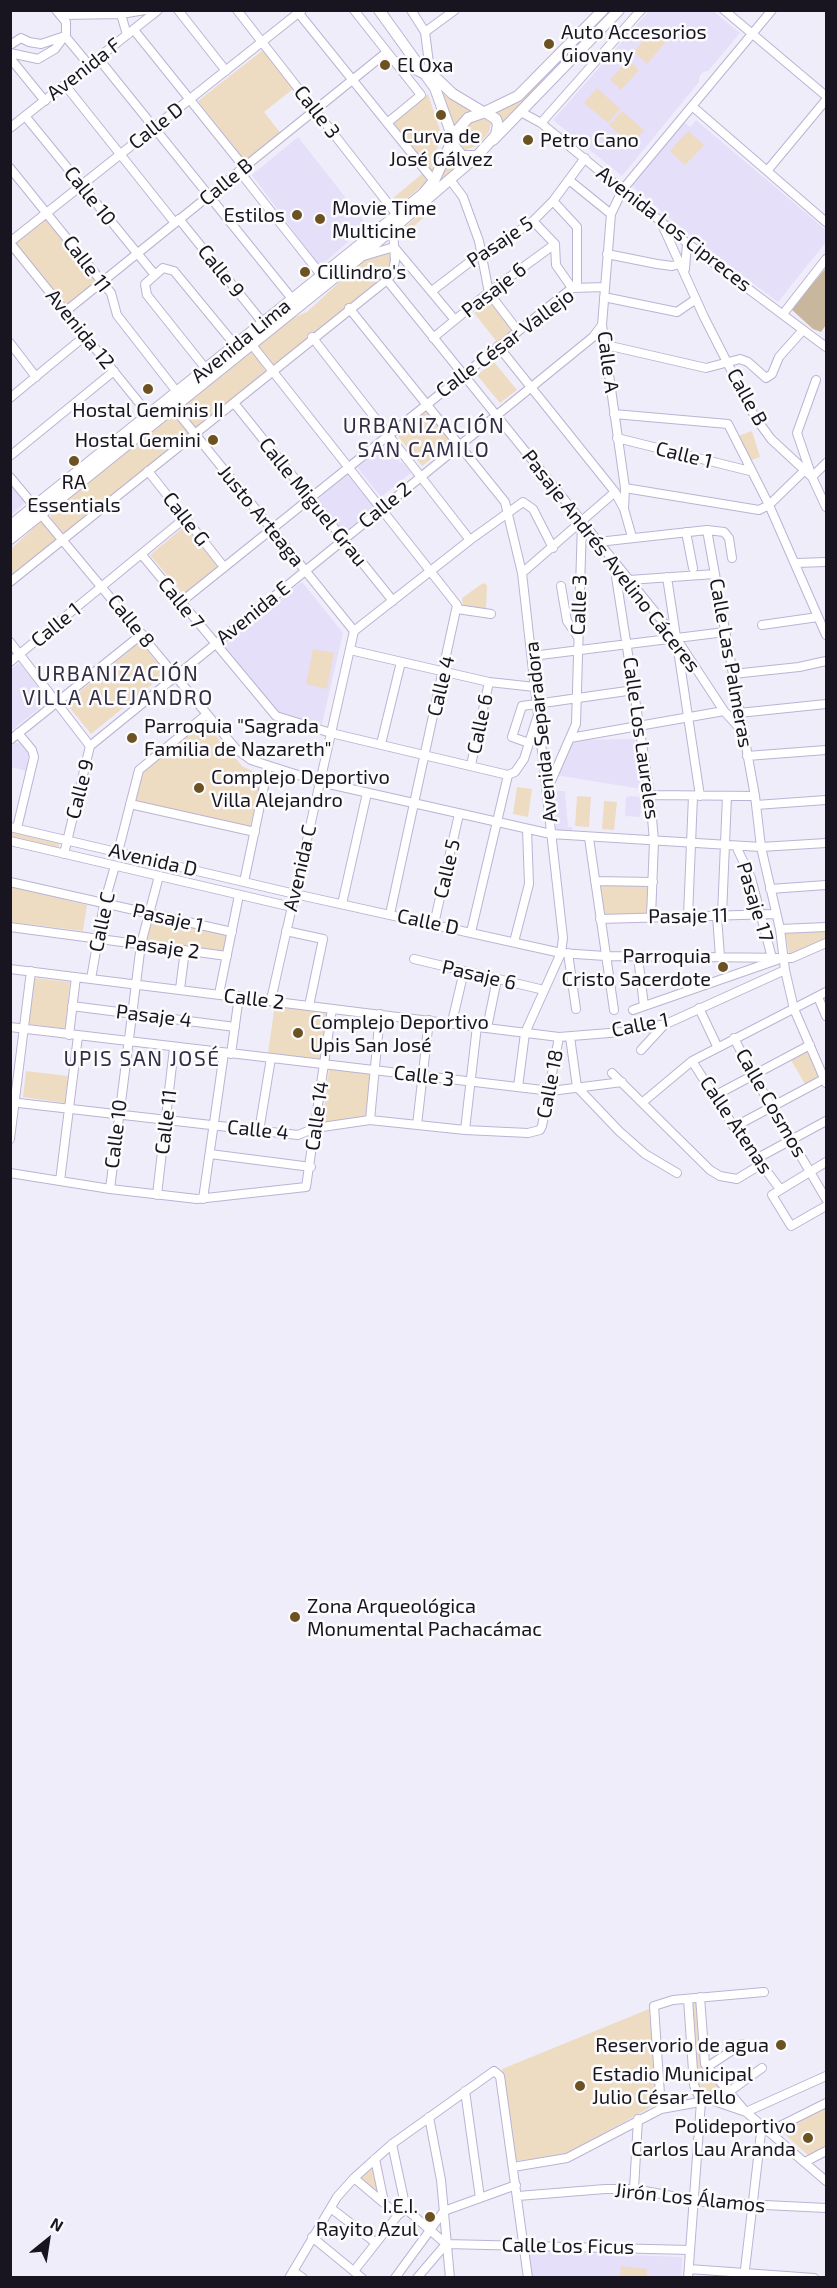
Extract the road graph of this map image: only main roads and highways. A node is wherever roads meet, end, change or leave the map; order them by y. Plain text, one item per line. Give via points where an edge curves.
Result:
1 (379, 10) edge
2 (388, 10) edge
3 (603, 10) edge
4 (619, 10) edge
5 (428, 73) junction
6 (484, 112) junction
7 (453, 139) junction
8 (493, 140) junction
9 (477, 156) junction
10 (170, 404) junction
11 (39, 510) junction
12 (10, 526) edge
13 (10, 539) edge

1 - 5 main road
2 - 5 main road
3 - 6 main road via 518,96
4 - 8 main road
5 - 6 main road via 447,90
5 - 7 main road
6 - 7 main road via 464,122
6 - 8 main road via 494,116 498,125
7 - 9 main road via 454,148 462,156
7 - 10 main road, Avenida Lima via 434,181 177,392
8 - 9 main road
9 - 10 main road, Avenida Lima via 252,345
10 - 11 main road, Avenida Lima
10 - 11 main road, Avenida Lima via 149,415
11 - 12 main road, Avenida Lima
11 - 13 main road, Avenida Lima

